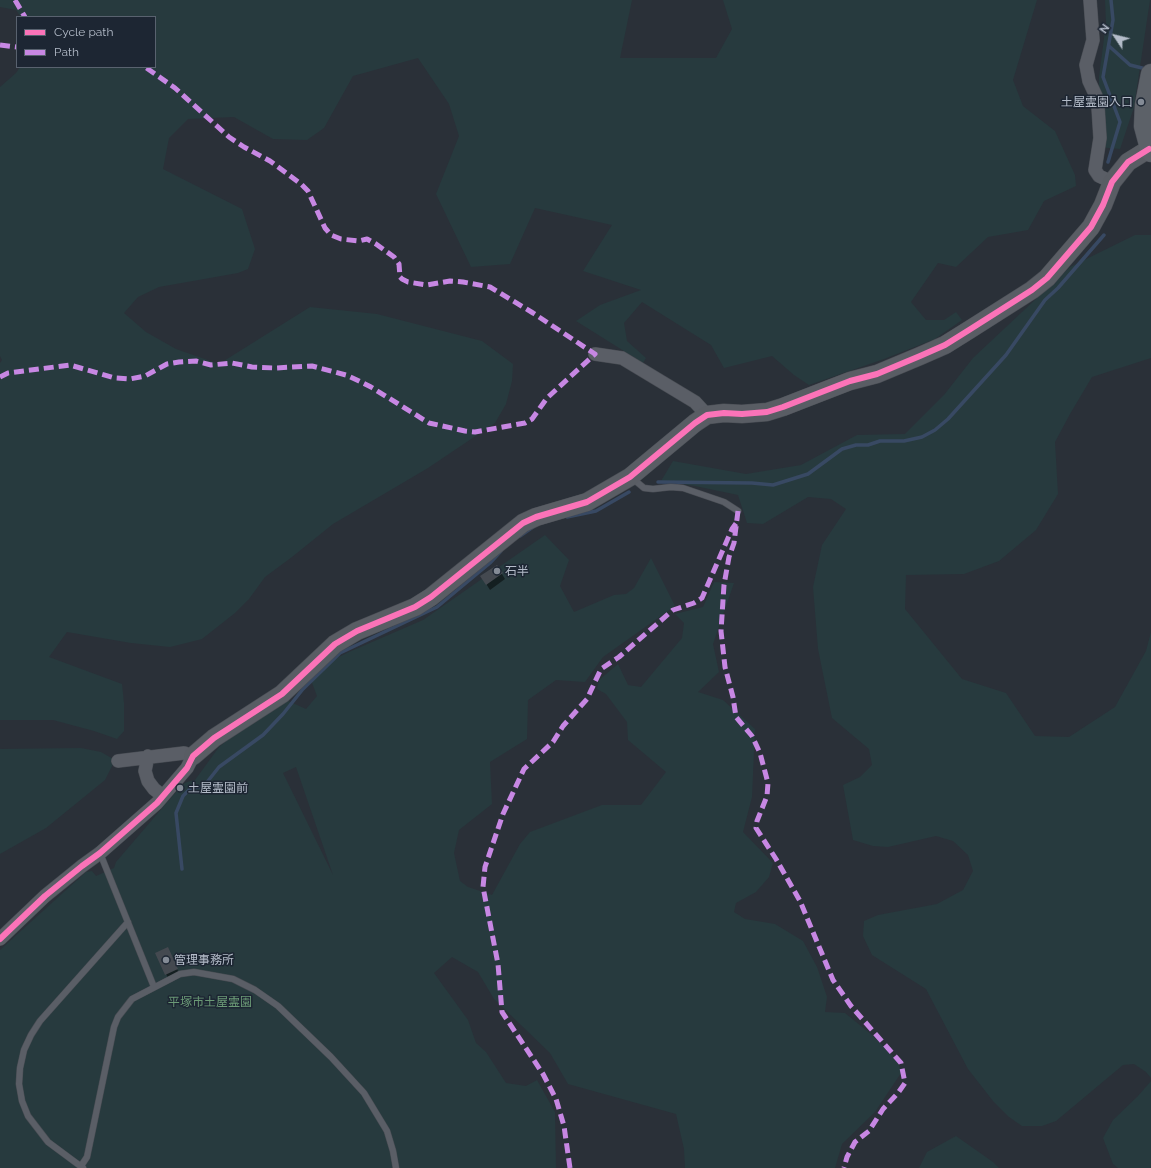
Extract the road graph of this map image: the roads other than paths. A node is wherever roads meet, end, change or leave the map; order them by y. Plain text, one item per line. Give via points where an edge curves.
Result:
1 (1090, 0) edge
2 (1150, 80) edge
3 (1150, 150) edge
4 (1112, 182) junction
5 (595, 354) dead end
6 (708, 415) junction
7 (630, 477) junction
8 (738, 510) dead end
9 (148, 756) junction
10 (192, 756) junction
11 (118, 761) dead end
12 (163, 796) junction
13 (100, 853) junction
14 (128, 922) junction
15 (0, 939) edge
16 (154, 987) junction
17 (82, 1167) edge
18 (396, 1168) edge

1 - 4 street via 1093,40 1086,65 1089,81 1096,96 1100,138 1095,170 1099,176
2 - 3 main road via 1144,126
3 - 4 street via 1128,162
4 - 6 street via 1091,227 1047,278 945,344 877,374 825,390 768,412
5 - 6 street via 622,358 695,402
6 - 7 street
7 - 8 lane via 644,488 683,488 724,502
7 - 10 street via 587,502 523,523 431,597 415,607 357,631 335,644 282,694 214,738
9 - 10 street via 184,753
9 - 11 street
9 - 12 street via 145,771 148,781
10 - 12 street via 187,768
12 - 13 street
13 - 14 lane
13 - 15 street via 45,896
14 - 16 lane
14 - 17 lane via 40,1021 24,1050 20,1068 19,1084 28,1116 48,1142
16 - 17 lane via 132,999 114,1027 87,1157
16 - 18 lane via 180,974 208,974 233,979 278,1006 364,1093 387,1131

